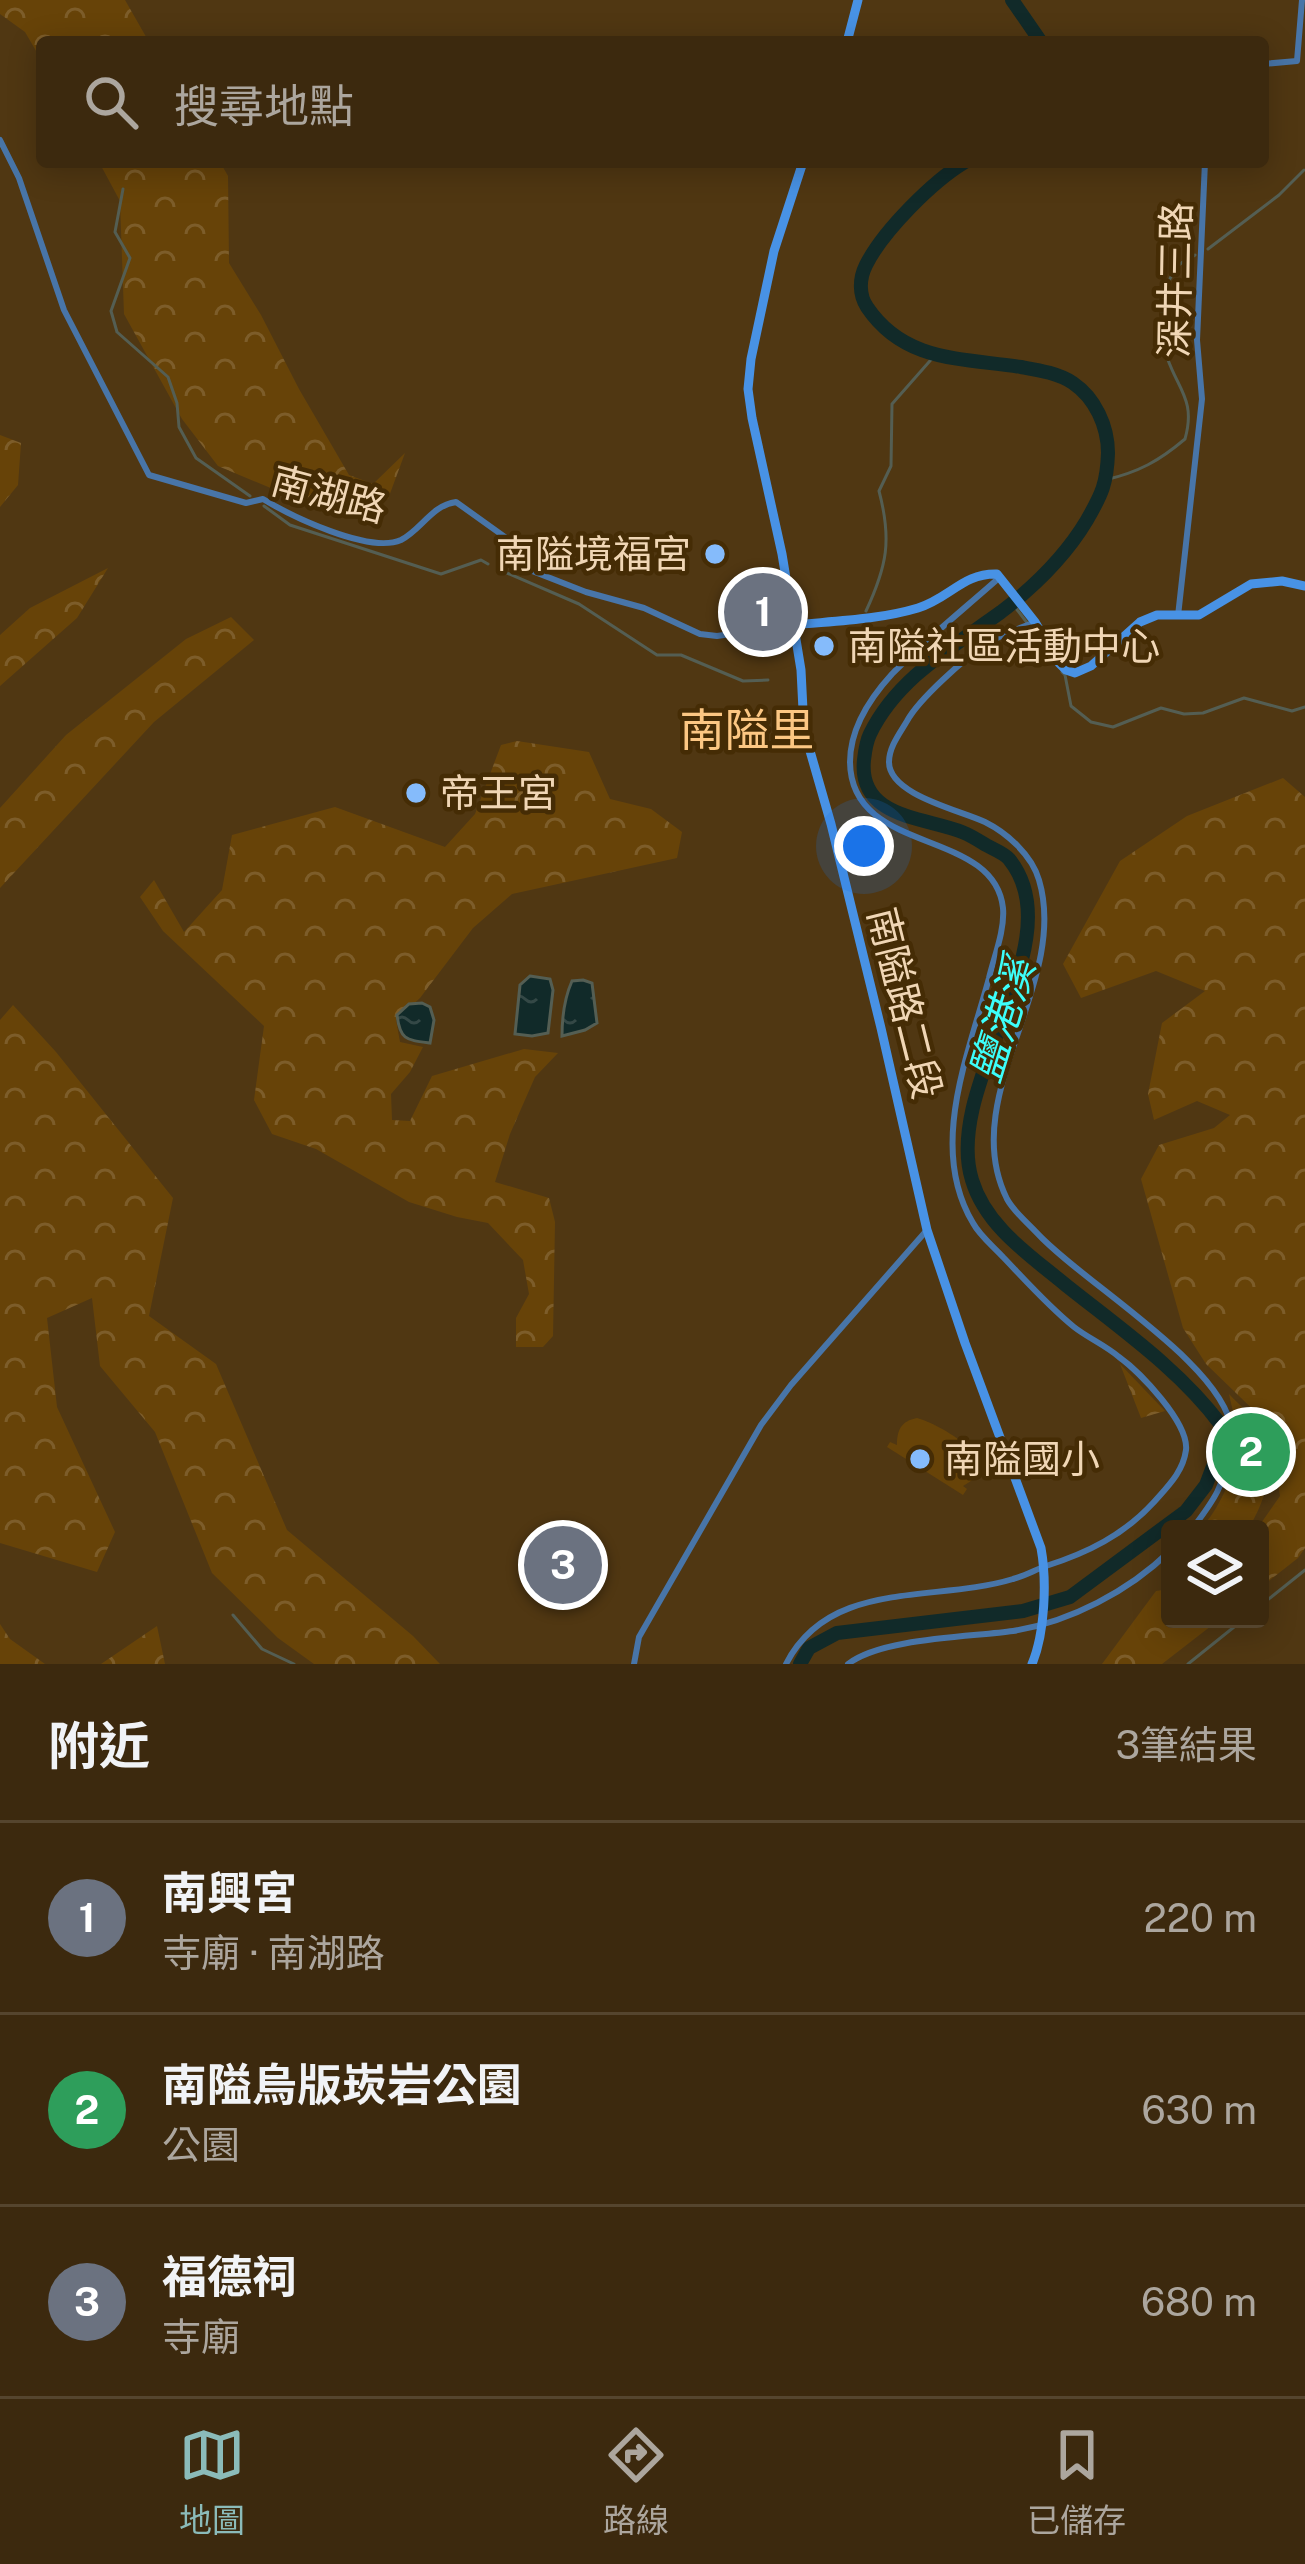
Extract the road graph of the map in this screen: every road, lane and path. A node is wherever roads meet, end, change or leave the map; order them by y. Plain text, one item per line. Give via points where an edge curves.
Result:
1 (858, 0) edge
2 (1302, 0) edge
3 (849, 36) edge
4 (1269, 63) edge
5 (0, 140) edge
6 (801, 168) edge
7 (1205, 168) edge
8 (1000, 577) junction
9 (1305, 586) edge
10 (1178, 616) junction
11 (1035, 622) junction
12 (793, 625) junction
13 (926, 1230) junction
14 (1198, 1520) edge
15 (1161, 1558) edge
16 (1044, 1567) junction
17 (1041, 1624) junction
18 (634, 1664) edge
19 (786, 1664) edge
20 (848, 1664) edge
21 (1032, 1664) edge

1 - 3 street
2 - 4 street via 1297,61
5 - 12 street, 南湖路 via 64,310 149,475 246,503 263,500 378,543 406,538 456,502 512,542 504,560 688,631 717,636
6 - 12 street, 南隘路二段 via 774,251 748,388
7 - 10 street, 深井三路 via 1202,399
8 - 11 street
8 - 12 street, 南湖路 via 976,575 937,602 887,616
8 - 16 street via 892,674 855,729 850,769 865,807 974,863 991,877 1003,909 955,1106 957,1192 975,1228 1036,1292 1156,1393 1187,1446 1178,1475 1146,1511 1106,1542
9 - 10 street via 1251,584 1199,615
10 - 11 street via 1140,622 1075,673 1059,663
11 - 14 street via 986,644 915,707 889,763 906,789 988,823 1019,846 1039,877 1045,920 995,1119 996,1171 1009,1203 1052,1250 1152,1330 1222,1400 1233,1432 1224,1482
12 - 13 street, 南隘路二段 via 808,751
13 - 16 street, 南隘路二段
13 - 18 street via 775,1405 639,1637
15 - 17 street via 1074,1614
16 - 17 street, 南隘路二段
16 - 19 street via 839,1612 806,1633
17 - 20 street via 915,1643
17 - 21 street, 南隘路二段

